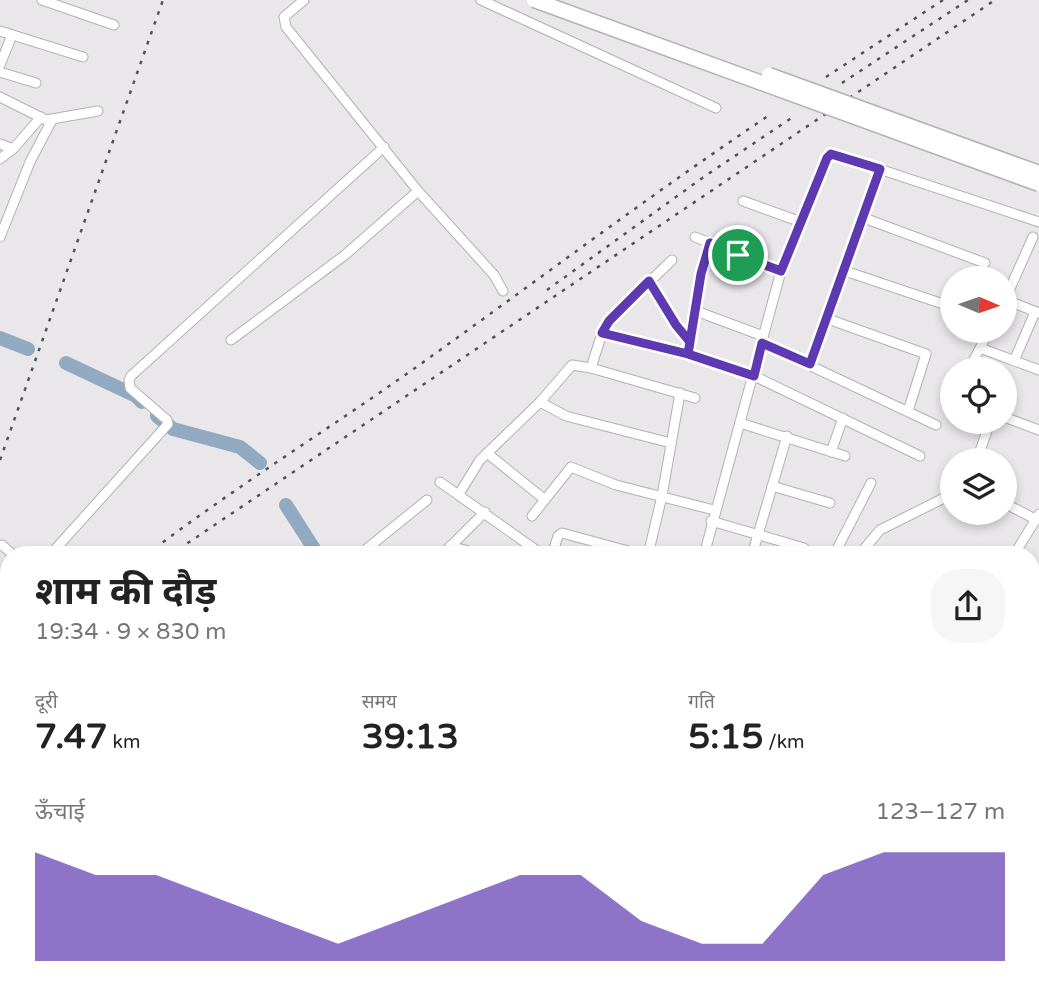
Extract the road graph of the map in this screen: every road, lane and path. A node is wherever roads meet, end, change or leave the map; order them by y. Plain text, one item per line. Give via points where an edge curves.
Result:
1 (304, 0) edge
2 (481, 0) edge
3 (534, 0) edge
4 (564, 0) edge
5 (45, 1) edge
6 (114, 25) dead end
7 (0, 31) edge
8 (12, 35) junction
9 (83, 57) dead end
10 (0, 65) edge
11 (0, 72) edge
12 (36, 83) dead end
13 (0, 97) edge
14 (716, 108) dead end
15 (98, 111) dead end
16 (41, 117) junction
17 (52, 120) junction
18 (0, 144) edge
19 (384, 147) junction
20 (13, 149) junction
21 (0, 159) edge
22 (880, 169) junction
23 (1039, 173) edge
24 (1039, 184) edge
25 (418, 191) junction
26 (743, 201) dead end
27 (864, 218) junction
28 (801, 222) junction
29 (1039, 222) edge
30 (0, 236) edge
31 (695, 237) dead end
32 (1032, 237) dead end
33 (710, 243) junction
34 (1027, 253) junction
35 (1039, 257) edge
36 (672, 260) dead end
37 (985, 263) dead end
38 (781, 271) junction
39 (845, 271) junction
40 (1017, 275) edge
41 (649, 281) junction
42 (503, 291) dead end
43 (940, 303) edge
44 (1017, 305) edge
45 (696, 311) junction
46 (1037, 312) edge
47 (828, 319) junction
48 (602, 333) junction
49 (763, 339) junction
50 (231, 340) dead end
51 (690, 342) junction
52 (983, 343) edge
53 (981, 348) junction
54 (688, 354) junction
55 (976, 357) edge
56 (1004, 357) edge
57 (1016, 357) edge
58 (1017, 362) edge
59 (810, 364) junction
60 (591, 368) junction
61 (1039, 370) edge
62 (754, 376) junction
63 (680, 393) junction
64 (695, 398) dead end
65 (540, 402) junction
66 (908, 411) junction
67 (843, 418) junction
68 (1017, 422) edge
69 (740, 423) junction
70 (936, 425) dead end
71 (1039, 430) edge
72 (787, 436) junction
73 (671, 443) junction
74 (831, 452) junction
75 (487, 453) junction
76 (845, 456) dead end
77 (920, 456) dead end
78 (440, 482) dead end
79 (871, 483) dead end
80 (772, 486) junction
81 (459, 494) junction
82 (662, 496) junction
83 (544, 499) junction
84 (427, 500) dead end
85 (940, 500) edge
86 (830, 503) dead end
87 (1017, 508) edge
88 (714, 510) junction
89 (485, 512) junction
90 (532, 516) dead end
91 (1038, 517) edge
92 (711, 521) junction
93 (759, 534) junction
94 (58, 546) edge
95 (370, 546) edge
96 (450, 546) edge
97 (531, 546) edge
98 (555, 546) edge
99 (612, 546) edge
100 (648, 546) edge
101 (706, 546) edge
102 (755, 546) edge
103 (798, 546) edge
104 (839, 546) edge
105 (867, 546) edge
106 (1020, 546) edge

1 - 19 street via 284,17 286,27
2 - 14 street
3 - 24 highway, bridge
4 - 23 highway, bridge
5 - 6 street
7 - 8 street
8 - 9 street
8 - 10 street
11 - 12 street
13 - 16 street
15 - 17 street
16 - 17 street
16 - 20 street
17 - 30 street
18 - 20 street
19 - 25 street
19 - 94 street via 131,376 130,388 167,425
20 - 21 street
22 - 27 street
22 - 28 street via 831,154
22 - 29 street
25 - 42 street via 494,275
25 - 50 street via 345,256
26 - 28 street
27 - 37 street
27 - 39 street
28 - 38 street
31 - 33 street
32 - 34 street
33 - 38 street
33 - 45 street
34 - 35 street
34 - 40 street
36 - 41 street
38 - 49 street
39 - 43 street
39 - 47 street
41 - 48 street
41 - 51 street
44 - 46 street
45 - 49 street
45 - 51 street
46 - 57 street
47 - 59 street
47 - 66 street via 926,354
48 - 54 street
48 - 60 street
49 - 59 street
49 - 62 street
51 - 54 street
52 - 53 street
53 - 55 street
53 - 56 street
54 - 62 street
58 - 61 street
59 - 66 street
60 - 63 street
60 - 65 street via 568,367
62 - 67 street
62 - 69 street
63 - 64 street
63 - 73 street
65 - 73 street via 566,416
65 - 75 street
66 - 70 street
67 - 74 street
67 - 77 street
68 - 71 street
69 - 72 street
69 - 88 street
72 - 74 street
72 - 80 street
73 - 82 street
74 - 76 street
75 - 81 street
75 - 83 street
78 - 81 street
79 - 104 street
80 - 86 street
80 - 93 street
81 - 89 street
82 - 83 street via 608,483 571,467
82 - 88 street
82 - 100 street
83 - 90 street
84 - 95 street
85 - 105 street via 880,530
87 - 91 street
88 - 92 street
89 - 96 street
89 - 97 street
91 - 106 street
92 - 93 street
92 - 101 street
93 - 102 street
93 - 103 street
98 - 99 street via 562,533

